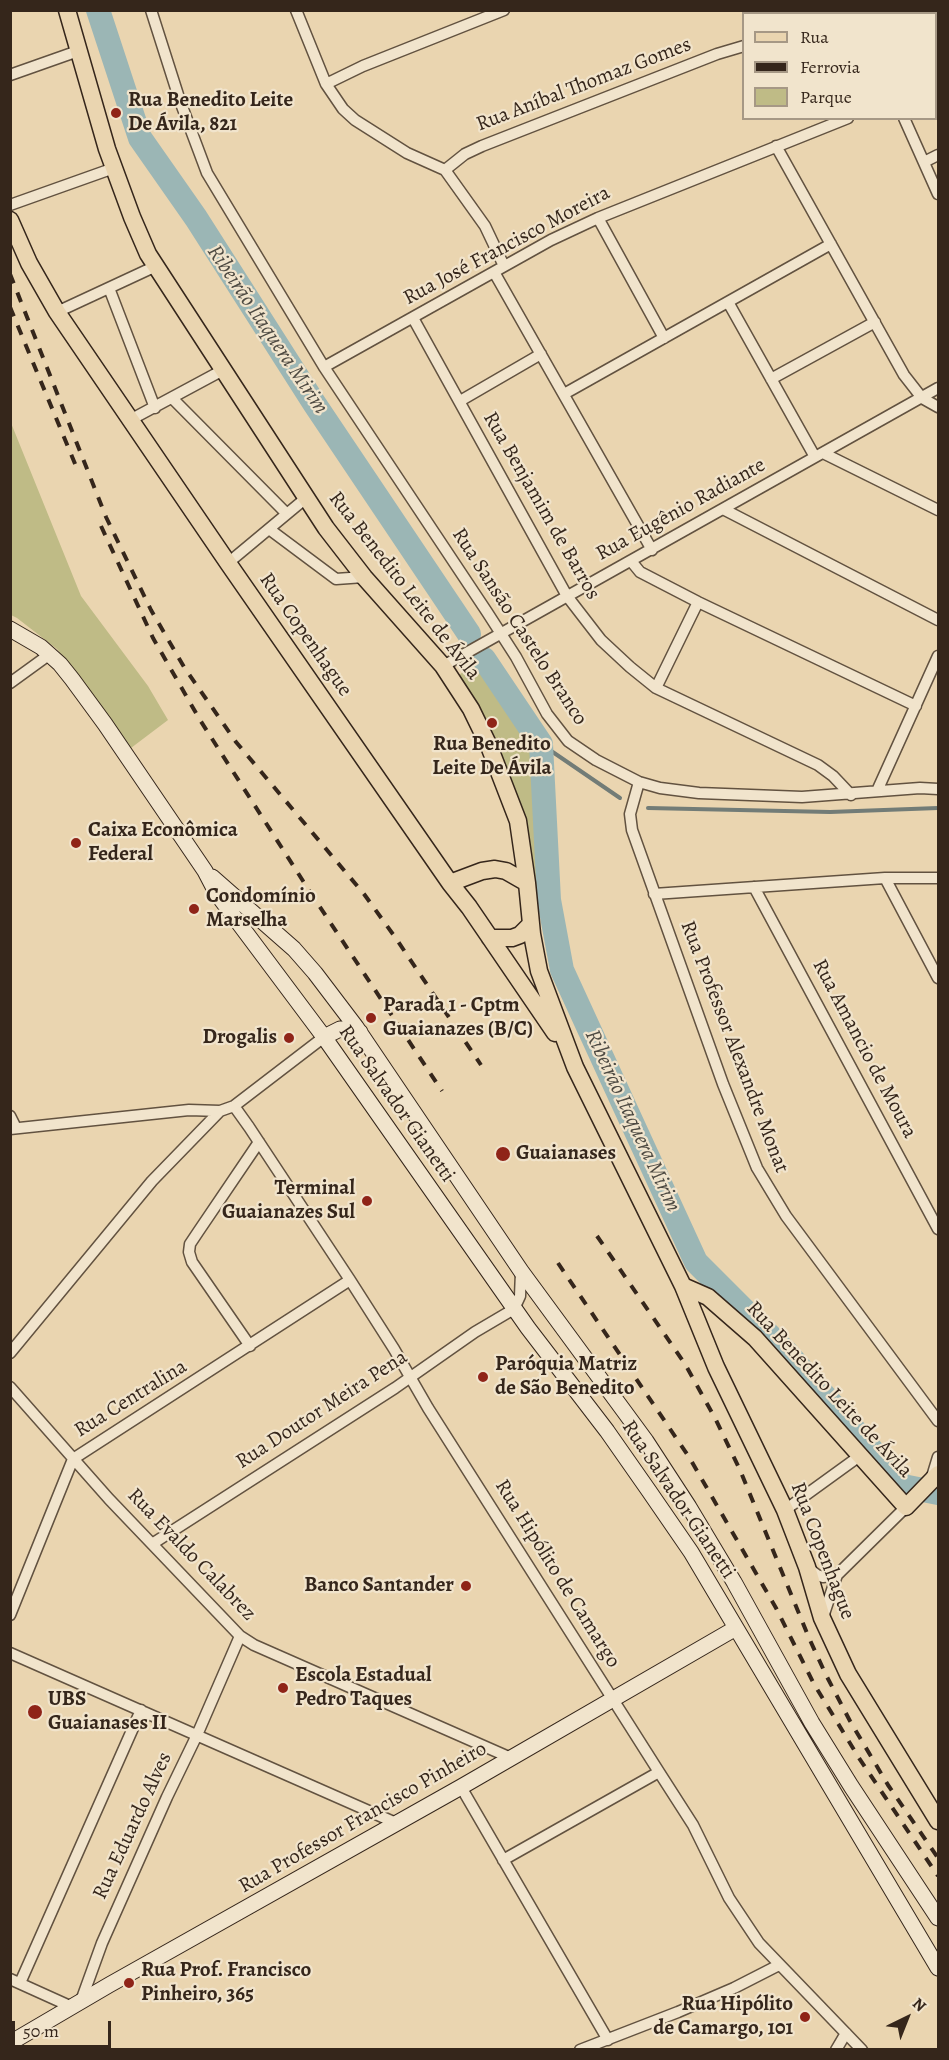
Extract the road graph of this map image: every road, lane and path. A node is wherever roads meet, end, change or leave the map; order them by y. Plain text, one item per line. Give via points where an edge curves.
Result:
1 (67, 10) edge
2 (151, 10) edge
3 (296, 10) edge
4 (504, 10) edge
5 (742, 47) edge
6 (78, 51) junction
7 (10, 75) edge
8 (326, 84) junction
9 (843, 120) edge
10 (905, 120) edge
11 (776, 146) junction
12 (939, 155) edge
13 (924, 162) junction
14 (114, 168) junction
15 (445, 170) junction
16 (939, 194) edge
17 (10, 205) edge
18 (598, 218) junction
19 (10, 220) edge
20 (831, 244) junction
21 (156, 266) junction
22 (504, 266) junction
23 (494, 272) junction
24 (109, 288) junction
25 (728, 302) junction
26 (57, 312) junction
27 (413, 318) junction
28 (875, 322) junction
29 (664, 338) junction
30 (541, 354) junction
31 (324, 366) junction
32 (223, 370) junction
33 (771, 379) junction
34 (939, 388) edge
35 (564, 394) junction
36 (172, 398) junction
37 (921, 398) junction
38 (460, 401) junction
39 (939, 407) edge
40 (155, 408) junction
41 (130, 420) junction
42 (819, 455) junction
43 (306, 498) junction
44 (723, 509) junction
45 (939, 510) edge
46 (286, 513) junction
47 (269, 529) junction
48 (652, 550) junction
49 (631, 561) junction
50 (228, 563) junction
51 (364, 577) junction
52 (567, 596) junction
53 (698, 602) junction
54 (939, 620) edge
55 (10, 629) edge
56 (497, 636) junction
57 (50, 654) junction
58 (939, 656) edge
59 (444, 666) junction
60 (10, 683) edge
61 (656, 688) junction
62 (916, 706) junction
63 (639, 782) junction
64 (939, 789) edge
65 (877, 791) junction
66 (850, 795) junction
67 (205, 871) junction
68 (477, 873) junction
69 (885, 878) junction
70 (939, 878) edge
71 (450, 883) junction
72 (527, 883) junction
73 (754, 887) junction
74 (654, 894) junction
75 (469, 907) junction
76 (531, 924) junction
77 (490, 938) junction
78 (939, 978) edge
79 (360, 1032) junction
80 (324, 1037) junction
81 (575, 1067) junction
82 (234, 1106) junction
83 (220, 1111) junction
84 (10, 1116) edge
85 (13, 1128) edge
86 (259, 1142) junction
87 (939, 1229) edge
88 (521, 1271) junction
89 (350, 1280) junction
90 (683, 1286) junction
91 (514, 1309) junction
92 (250, 1346) junction
93 (10, 1353) edge
94 (409, 1377) junction
95 (10, 1387) edge
96 (939, 1421) edge
97 (861, 1455) junction
98 (939, 1457) edge
99 (73, 1459) junction
100 (931, 1481) edge
101 (909, 1503) junction
102 (785, 1510) junction
103 (152, 1544) junction
104 (807, 1567) junction
105 (837, 1575) junction
106 (10, 1615) edge
107 (822, 1618) junction
108 (736, 1628) junction
109 (240, 1636) junction
110 (10, 1653) edge
111 (613, 1699) junction
112 (141, 1710) junction
113 (197, 1735) junction
114 (511, 1758) junction
115 (659, 1772) junction
116 (461, 1788) junction
117 (939, 1821) edge
118 (396, 1823) junction
119 (503, 1860) junction
120 (939, 1918) edge
121 (779, 1965) junction
122 (939, 1968) edge
123 (15, 1981) edge
124 (77, 2004) junction
125 (846, 2033) junction
126 (608, 2040) junction
127 (10, 2043) edge
128 (580, 2049) edge
129 (836, 2049) edge
130 (862, 2049) edge

1 - 6 main road, Rua Benedito Leite de Ávila
2 - 31 street, Rua Sansão Castelo Branco via 207,173
3 - 8 street
4 - 8 street
5 - 15 street, Rua Aníbal Thomaz Gomes via 482,146
6 - 7 street
6 - 14 main road, Rua Benedito Leite de Ávila
8 - 15 street via 355,120 407,153
9 - 11 street, Rua José Francisco Moreira
10 - 13 street
11 - 18 street, Rua José Francisco Moreira
11 - 20 street
12 - 13 street
13 - 16 street
14 - 17 street
14 - 21 main road, Rua Benedito Leite de Ávila
15 - 22 street via 485,226
18 - 22 street, Rua José Francisco Moreira
18 - 29 street
19 - 26 main road, Rua Copenhague
20 - 25 street
20 - 28 street
21 - 24 street
21 - 32 main road, Rua Benedito Leite de Ávila
22 - 23 street, Rua José Francisco Moreira
23 - 27 street, Rua José Francisco Moreira
23 - 30 street
24 - 26 street
24 - 40 street
25 - 29 street
25 - 33 street
26 - 41 main road, Rua Copenhague
27 - 31 street, Rua José Francisco Moreira
27 - 38 street, Rua Benjamim de Barros
28 - 33 street
28 - 37 street
29 - 35 street
30 - 35 street
30 - 38 street
31 - 56 street, Rua Sansão Castelo Branco
32 - 36 street
32 - 43 main road, Rua Benedito Leite de Ávila
33 - 42 street
34 - 37 street, Rua Eugênio Radiante
35 - 48 street
36 - 40 street
36 - 46 street
37 - 39 street
37 - 42 street, Rua Eugênio Radiante
38 - 52 street, Rua Benjamim de Barros
40 - 41 street
41 - 50 main road, Rua Copenhague
42 - 44 street, Rua Eugênio Radiante
42 - 45 street
43 - 46 street
43 - 51 main road, Rua Benedito Leite de Ávila
44 - 48 street, Rua Eugênio Radiante
44 - 54 street
46 - 47 street
47 - 50 street
47 - 51 street via 336,579
48 - 49 street, Rua Eugênio Radiante
49 - 52 street, Rua Eugênio Radiante
49 - 53 street via 640,572
50 - 71 main road, Rua Copenhague
51 - 59 main road, Rua Benedito Leite de Ávila
52 - 56 street, Rua Eugênio Radiante
52 - 61 street, Rua Benjamim de Barros via 601,640
53 - 61 street
53 - 62 street
55 - 57 main road, Rua Salvador Gianetti
56 - 59 street, Rua Eugênio Radiante
56 - 63 street, Rua Sansão Castelo Branco via 568,741
57 - 60 street
57 - 67 main road, Rua Salvador Gianetti via 105,724
58 - 62 street
59 - 72 main road, Rua Benedito Leite de Ávila via 471,709 509,796 518,821
61 - 66 street, Rua Benjamim de Barros via 818,765
62 - 65 street
63 - 66 street, Rua Sansão Castelo Branco via 699,793
63 - 74 street, Rua Professor Alexandre Monat via 630,813 632,830
64 - 65 street, Rua Sansão Castelo Branco
65 - 66 street, Rua Sansão Castelo Branco
67 - 79 main road, Rua Salvador Gianetti via 294,949
67 - 80 main road, Rua Salvador Gianetti via 217,894
68 - 71 main road
68 - 72 main road via 506,871
68 - 75 main road
69 - 70 street
69 - 73 street
69 - 78 street
71 - 75 main road, Rua Copenhague
72 - 76 main road, Rua Benedito Leite de Ávila
73 - 74 street
73 - 87 street, Rua Amancio de Moura
74 - 96 street, Rua Professor Alexandre Monat via 757,1168 786,1216
75 - 77 main road, Rua Copenhague
76 - 77 main road via 512,938
76 - 81 main road, Rua Benedito Leite de Ávila via 539,971
77 - 81 main road, Rua Copenhague
79 - 80 main road via 340,1029
79 - 88 main road, Rua Salvador Gianetti
80 - 82 street
80 - 91 main road, Rua Salvador Gianetti
81 - 90 main road, Rua Benedito Leite de Ávila
82 - 83 street
82 - 86 street, Rua Hipólito de Camargo
83 - 85 street via 189,1110
83 - 93 street via 152,1181
84 - 85 street
86 - 89 street, Rua Hipólito de Camargo
86 - 92 street via 190,1244 189,1252
88 - 91 street via 520,1296
88 - 120 main road, Rua Salvador Gianetti via 646,1441 689,1507 812,1723
89 - 92 street, Rua Centralina
89 - 94 street, Rua Hipólito de Camargo
90 - 97 main road, Rua Benedito Leite de Ávila via 708,1297 755,1338
90 - 102 main road, Rua Copenhague via 716,1367
91 - 94 street, Rua Doutor Meira Pena
91 - 108 main road, Rua Salvador Gianetti via 649,1491
92 - 99 street, Rua Centralina
94 - 103 street, Rua Doutor Meira Pena
94 - 111 street, Rua Hipólito de Camargo
95 - 99 street, Rua Evaldo Calabrez
97 - 101 main road, Rua Benedito Leite de Ávila
97 - 102 street
98 - 100 street
99 - 103 street, Rua Evaldo Calabrez
99 - 106 street, Rua Centralina
100 - 101 main road
101 - 105 street
102 - 104 main road, Rua Copenhague
103 - 109 street, Rua Evaldo Calabrez
104 - 105 street via 817,1575
104 - 107 main road, Rua Copenhague
105 - 107 street
107 - 117 main road, Rua Copenhague via 848,1674
108 - 111 main road, Rua Professor Francisco Pinheiro
108 - 122 main road, Rua Salvador Gianetti
109 - 113 street, Rua Eduardo Alves
109 - 114 street, Rua Evaldo Calabrez
110 - 112 street
111 - 114 main road, Rua Professor Francisco Pinheiro
111 - 115 street, Rua Hipólito de Camargo
112 - 113 street
112 - 123 street
113 - 118 street
113 - 124 street, Rua Eduardo Alves
114 - 116 main road, Rua Professor Francisco Pinheiro
115 - 119 street
115 - 121 street, Rua Hipólito de Camargo via 693,1825 729,1898
116 - 118 main road, Rua Professor Francisco Pinheiro
116 - 119 street
118 - 124 main road, Rua Professor Francisco Pinheiro
119 - 126 street
121 - 125 street, Rua Hipólito de Camargo
121 - 126 street
123 - 124 street
124 - 127 main road, Rua Professor Francisco Pinheiro
125 - 129 street
125 - 130 street, Rua Hipólito de Camargo
126 - 128 street

